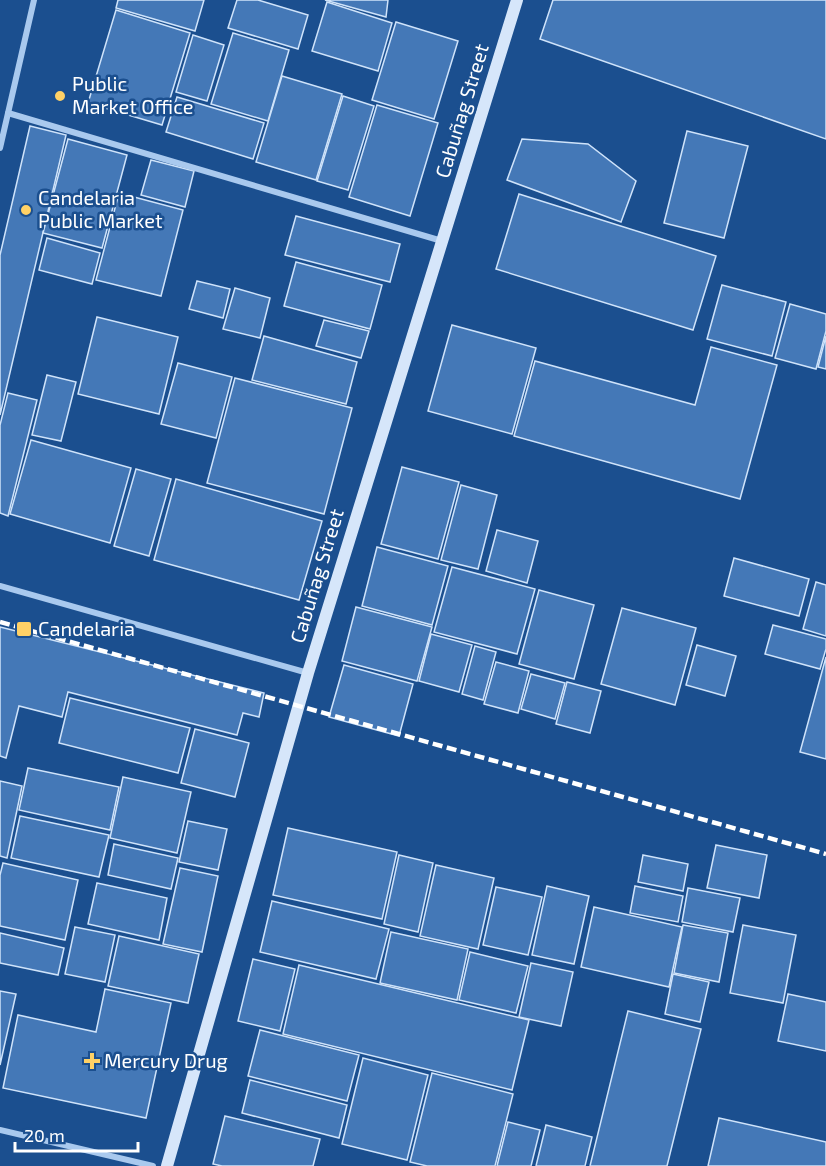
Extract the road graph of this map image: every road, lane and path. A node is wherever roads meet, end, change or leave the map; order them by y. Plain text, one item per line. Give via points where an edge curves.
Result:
1 (34, 0) edge
2 (517, 0) edge
3 (8, 113) junction
4 (0, 148) edge
5 (441, 241) junction
6 (0, 586) edge
7 (308, 673) junction
8 (0, 1130) edge
9 (153, 1166) edge
10 (167, 1166) edge

1 - 3 street
2 - 5 street, Cabuñag Street
3 - 4 street
3 - 5 street
5 - 7 street, Cabuñag Street
6 - 7 street
7 - 10 street, Cabuñag Street
8 - 9 street

